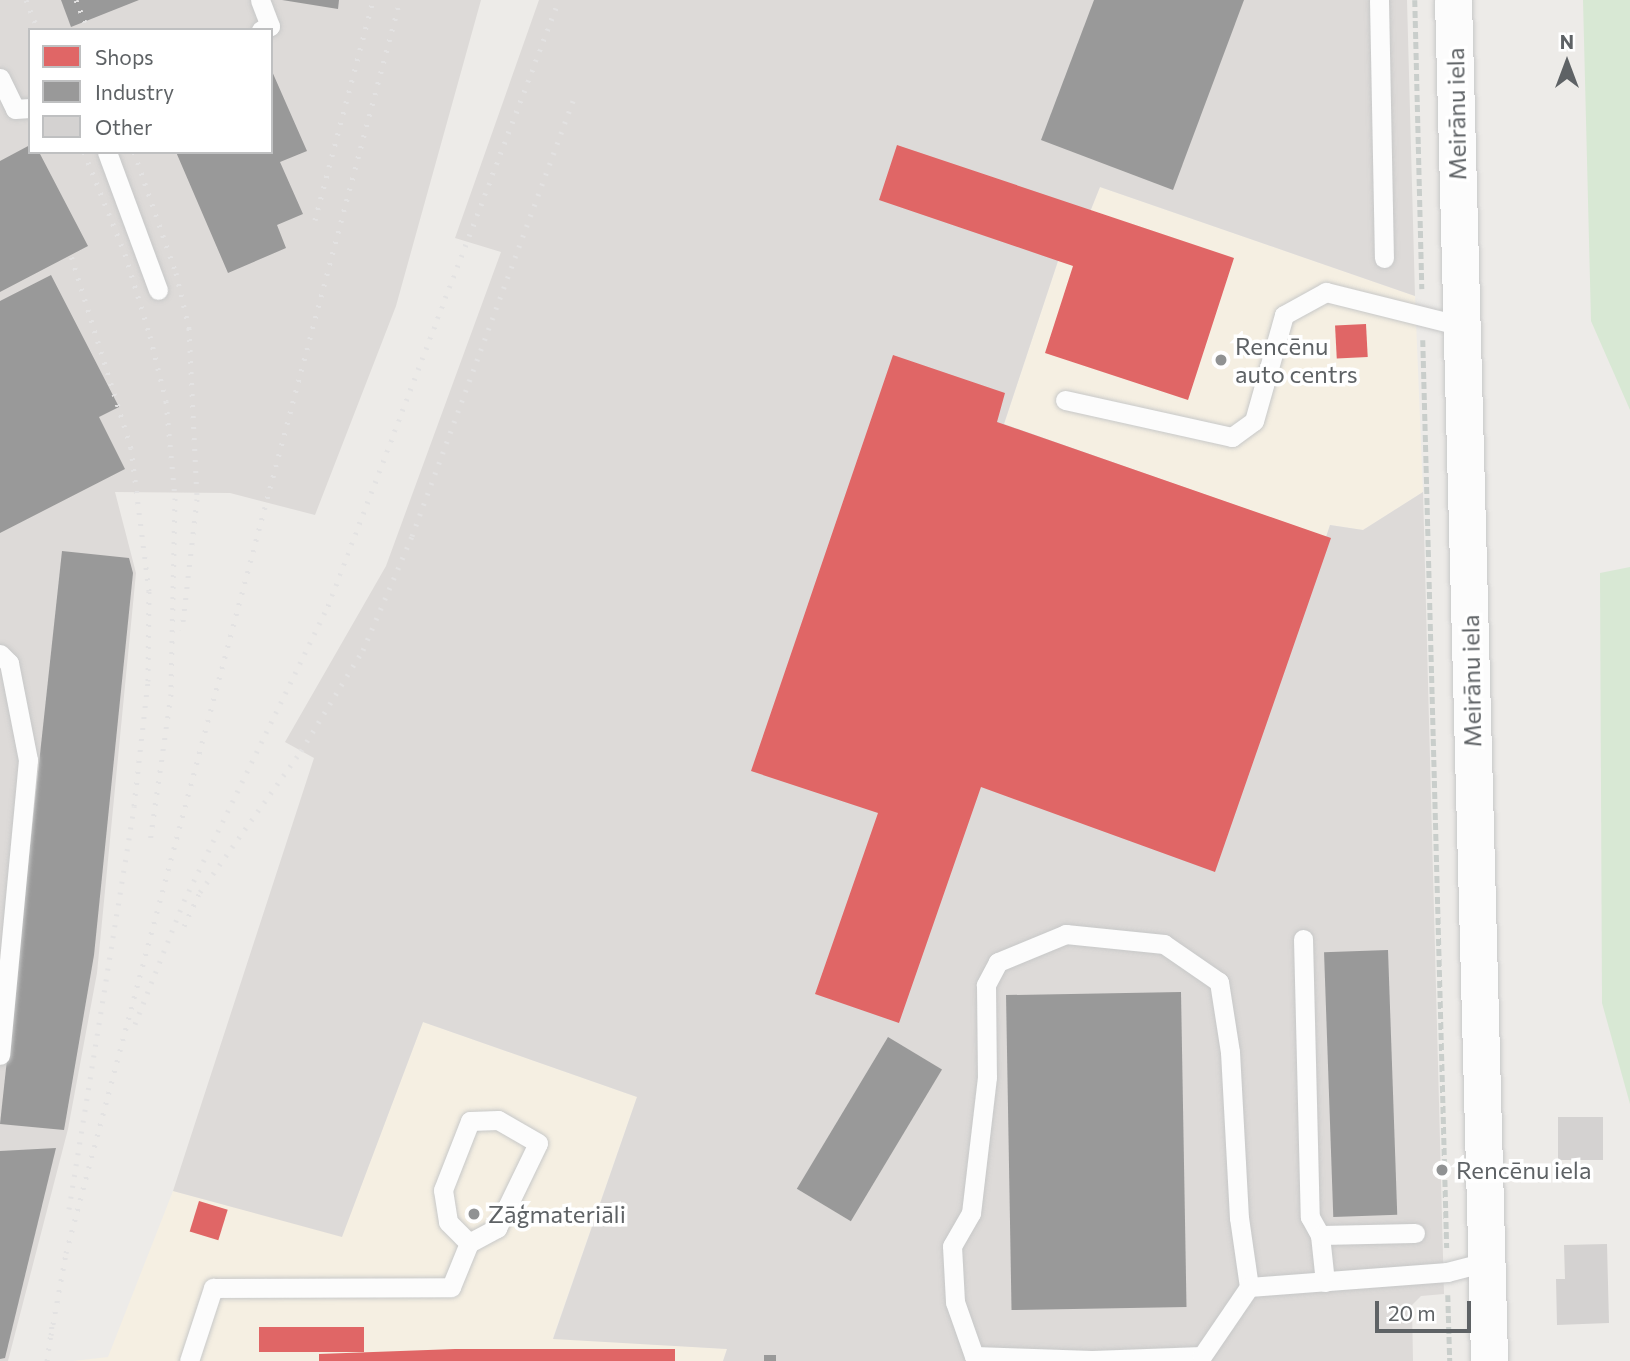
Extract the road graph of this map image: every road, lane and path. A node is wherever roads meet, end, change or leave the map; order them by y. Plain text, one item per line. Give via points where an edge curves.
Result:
1 (260, 0) edge
2 (1379, 0) edge
3 (1415, 0) edge
4 (1453, 0) edge
5 (266, 28) edge
6 (0, 78) edge
7 (15, 111) edge
8 (108, 154) edge
9 (1384, 258) dead end
10 (158, 290) dead end
11 (1422, 313) junction
12 (1462, 326) junction
13 (1065, 400) dead end
14 (0, 654) edge
15 (1303, 939) dead end
16 (0, 1055) edge
17 (1415, 1233) dead end
18 (1320, 1236) junction
19 (468, 1242) junction
20 (1486, 1262) junction
21 (1447, 1272) junction
22 (1325, 1282) junction
23 (1249, 1287) junction
24 (189, 1361) edge
25 (1450, 1361) edge
26 (1489, 1361) edge

1 - 5 lane via 270,26
2 - 9 lane
3 - 11 path
4 - 12 street, Meirānu iela
6 - 7 lane
8 - 10 lane
11 - 12 lane
11 - 13 lane via 1326,292 1284,315 1254,421 1233,437
11 - 21 path
12 - 20 street, Meirānu iela
14 - 16 lane via 9,663 28,760
15 - 18 lane via 1310,1217
17 - 18 lane
18 - 22 lane
19 - 19 lane via 497,1228 538,1143 498,1121 470,1121 443,1190 448,1222
19 - 24 lane via 451,1287 212,1288
20 - 21 lane
20 - 26 street, Meirānu iela
21 - 22 lane
21 - 25 path
22 - 23 lane
23 - 23 lane via 1202,1356 1092,1360 974,1356 955,1302 952,1246 971,1213 987,1077 986,985 998,962 1066,934 1164,944 1219,982 1230,1052 1239,1218

